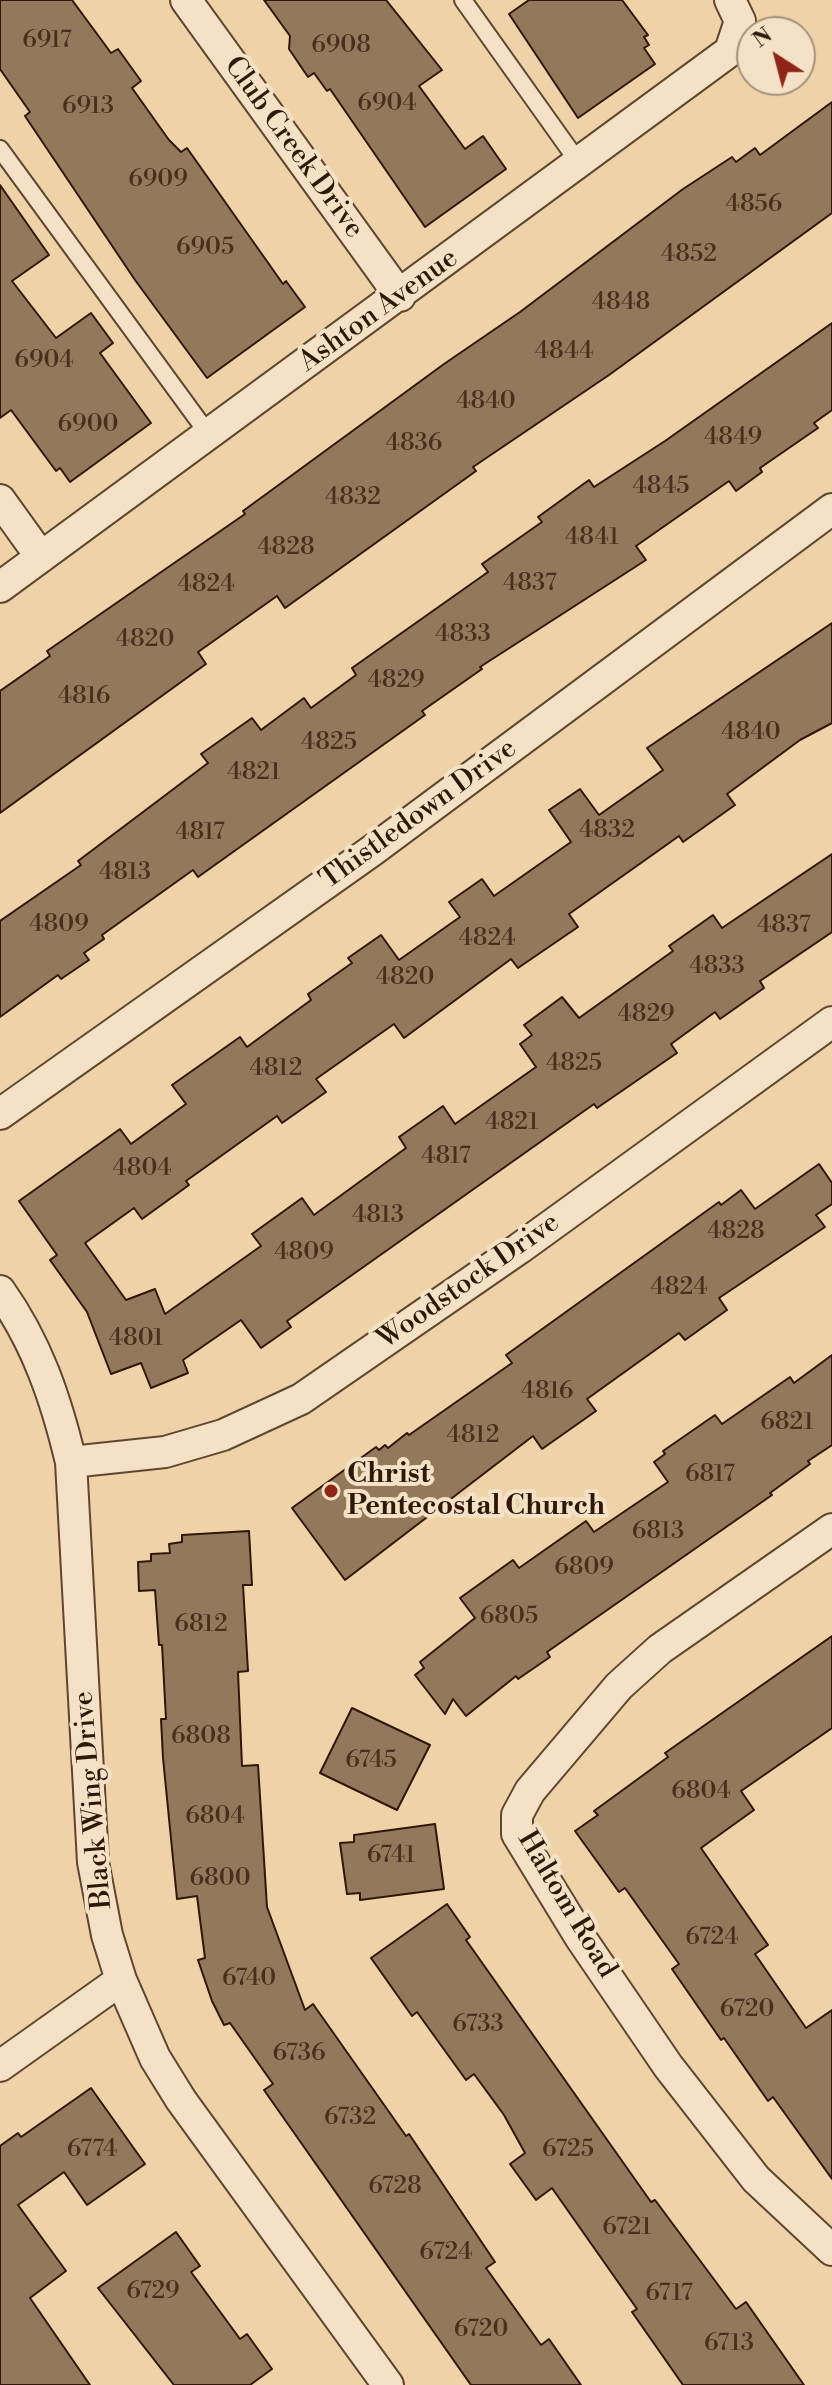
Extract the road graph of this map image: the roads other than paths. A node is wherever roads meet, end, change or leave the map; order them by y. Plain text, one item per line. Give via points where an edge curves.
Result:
1 (186, 0) edge
2 (463, 0) edge
3 (735, 10) edge
4 (0, 149) edge
5 (579, 163) junction
6 (400, 296) junction
7 (209, 435) junction
8 (0, 500) edge
9 (832, 509) edge
10 (41, 557) junction
11 (0, 587) edge
12 (832, 1022) edge
13 (0, 1114) edge
14 (0, 1291) edge
15 (71, 1462) junction
16 (832, 1529) edge
17 (121, 1980) junction
18 (0, 2066) edge
19 (832, 2250) edge
20 (388, 2385) edge

1 - 6 street, Club Creek Drive
2 - 5 lane
3 - 5 street, Ashton Avenue via 730,51
4 - 7 lane
5 - 6 street, Ashton Avenue
6 - 7 street, Ashton Avenue
7 - 10 street, Ashton Avenue
8 - 10 street
9 - 13 street, Thistledown Drive via 373,850
10 - 11 street, Ashton Avenue
12 - 15 street, Woodstock Drive via 301,1399 223,1435 165,1452
14 - 15 street, Black Wing Drive via 25,1327 53,1393
15 - 17 street, Black Wing Drive via 93,1862
16 - 19 street, Haltom Road via 650,1658 619,1686 530,1791 517,1815 517,1834 668,2066 756,2179
17 - 18 street
17 - 20 street, Black Wing Drive via 155,2058 181,2100

